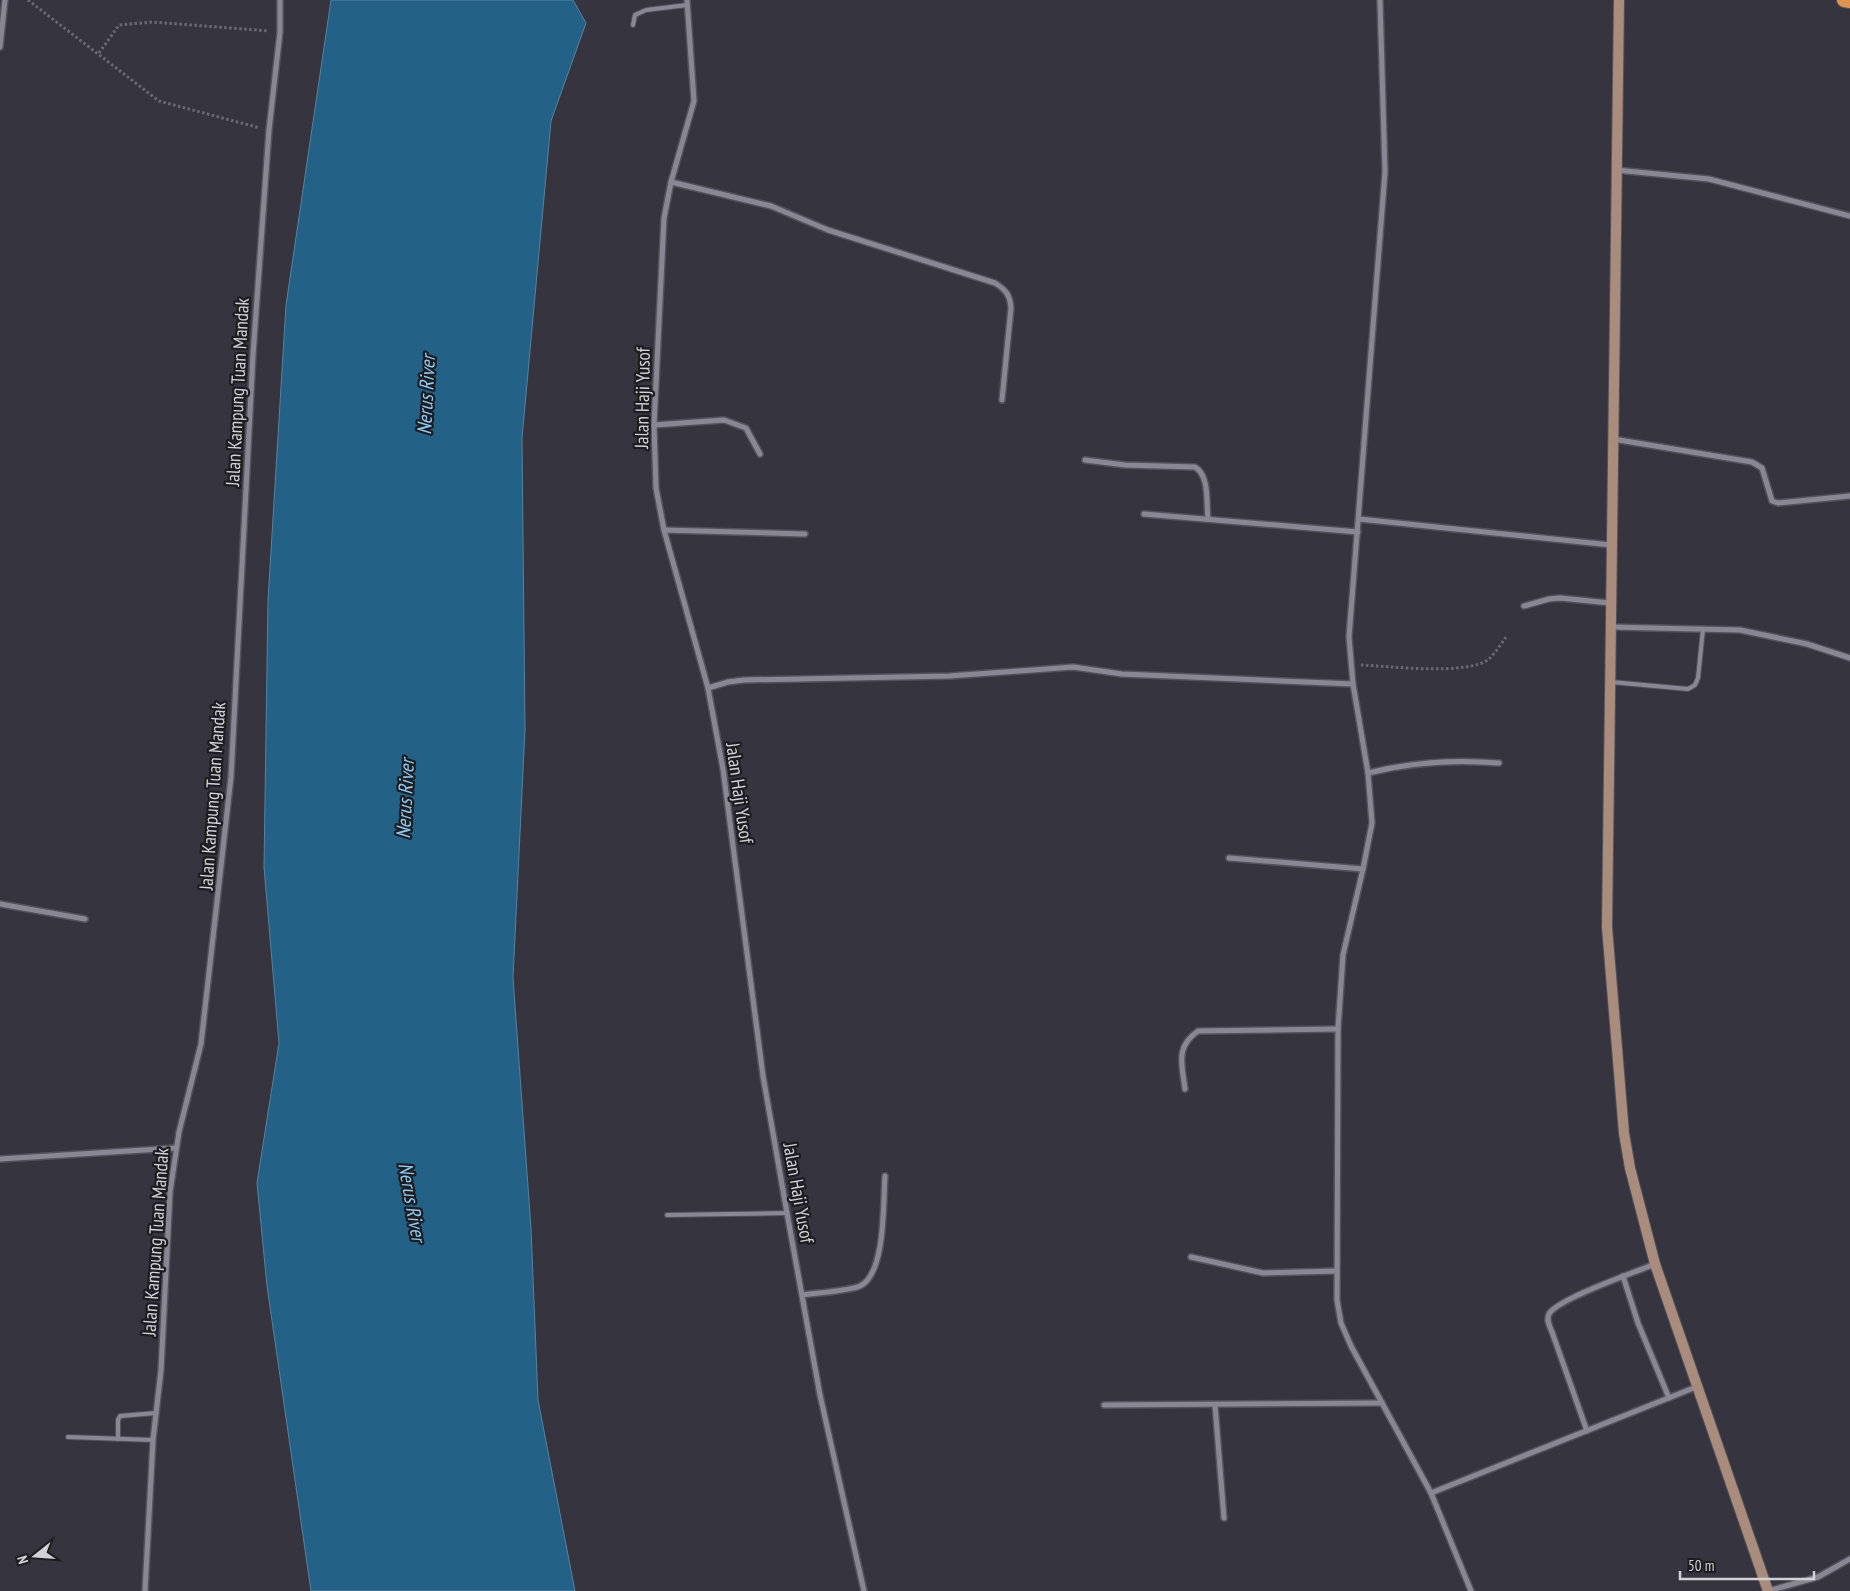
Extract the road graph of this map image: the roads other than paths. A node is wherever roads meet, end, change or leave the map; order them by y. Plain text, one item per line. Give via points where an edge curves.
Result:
1 (6, 0) edge
2 (280, 0) edge
3 (1380, 0) edge
4 (1619, 0) edge
5 (1844, 0) edge
6 (1850, 1) edge
7 (687, 3) edge
8 (634, 25) dead end
9 (0, 47) edge
10 (1615, 170) junction
11 (671, 182) junction
12 (1850, 216) edge
13 (1002, 400) dead end
14 (654, 425) junction
15 (1614, 439) junction
16 (760, 454) dead end
17 (1085, 460) dead end
18 (1850, 496) edge
19 (1144, 514) dead end
20 (1208, 519) junction
21 (1359, 519) junction
22 (664, 530) junction
23 (1358, 532) junction
24 (805, 534) dead end
25 (1611, 545) junction
26 (1610, 603) junction
27 (1524, 606) dead end
28 (1610, 627) junction
29 (1703, 628) junction
30 (1850, 658) edge
31 (1609, 682) junction
32 (1353, 684) junction
33 (708, 688) junction
34 (1500, 763) dead end
35 (1368, 773) junction
36 (1229, 858) dead end
37 (1363, 870) junction
38 (0, 904) edge
39 (85, 919) dead end
40 (1338, 1029) junction
41 (1185, 1088) dead end
42 (176, 1148) junction
43 (0, 1158) edge
44 (885, 1176) dead end
45 (787, 1213) junction
46 (667, 1215) dead end
47 (1191, 1257) dead end
48 (1655, 1264) junction
49 (1337, 1271) junction
50 (1623, 1276) junction
51 (802, 1295) junction
52 (1696, 1387) junction
53 (1669, 1398) junction
54 (1382, 1403) junction
55 (1104, 1405) dead end
56 (1215, 1405) junction
57 (156, 1413) junction
58 (1587, 1431) junction
59 (68, 1437) dead end
60 (118, 1439) junction
61 (153, 1440) junction
62 (1431, 1493) junction
63 (1224, 1518) dead end
64 (1850, 1559) edge
65 (145, 1591) edge
66 (864, 1591) edge
67 (1471, 1591) edge
68 (1768, 1591) edge

1 - 9 street
2 - 42 street, Jalan Kampung Tuan Mandak via 253,354 231,777 201,1044
3 - 21 street via 1385,172
4 - 10 main road
5 - 6 highway
7 - 8 lane via 646,10 635,15
7 - 11 street, Jalan Haji Yusof via 694,101
10 - 12 street via 1709,179
10 - 15 main road
11 - 13 street via 771,206 828,230 995,282 1006,290 1012,308
11 - 14 street, Jalan Haji Yusof via 664,218
14 - 16 street via 724,420 746,428
14 - 22 street, Jalan Haji Yusof via 656,488
15 - 18 street via 1752,462 1762,468 1772,501 1778,503
15 - 25 main road
17 - 20 street via 1194,467 1204,477
19 - 20 street
20 - 23 street
21 - 23 street
21 - 25 street
22 - 24 street
22 - 33 street, Jalan Haji Yusof
23 - 32 street via 1349,637
25 - 26 main road
26 - 27 street via 1560,598
26 - 28 main road
28 - 29 street
28 - 31 main road
29 - 30 street via 1773,636
29 - 31 lane via 1695,685 1688,689
31 - 48 main road via 1607,927 1610,988 1624,1133
32 - 33 street via 1122,674 1073,667 949,676 744,680
32 - 35 street
33 - 45 street, Jalan Haji Yusof via 723,769 763,1076
34 - 35 street via 1462,760 1409,763
35 - 37 street via 1372,822
36 - 37 street
37 - 40 street via 1344,946
38 - 39 street
40 - 41 street via 1198,1031 1188,1038 1183,1048
40 - 49 street
42 - 43 street
42 - 57 street, Jalan Kampung Tuan Mandak via 170,1192
44 - 51 street via 879,1255 872,1273 861,1286
45 - 46 lane
45 - 51 street, Jalan Haji Yusof
47 - 49 street via 1263,1273
48 - 50 street
48 - 52 main road
49 - 54 street via 1341,1323
50 - 53 street
50 - 58 street via 1555,1307 1549,1314 1548,1321
51 - 66 street, Jalan Haji Yusof via 820,1395
52 - 53 street
52 - 68 main road
53 - 58 street
54 - 56 street
54 - 62 street
55 - 56 street
56 - 63 street
57 - 60 lane via 120,1416
57 - 61 street, Jalan Kampung Tuan Mandak
58 - 62 street
59 - 60 lane
60 - 61 lane
61 - 65 street, Jalan Kampung Tuan Mandak
62 - 67 street
64 - 68 street via 1818,1578

